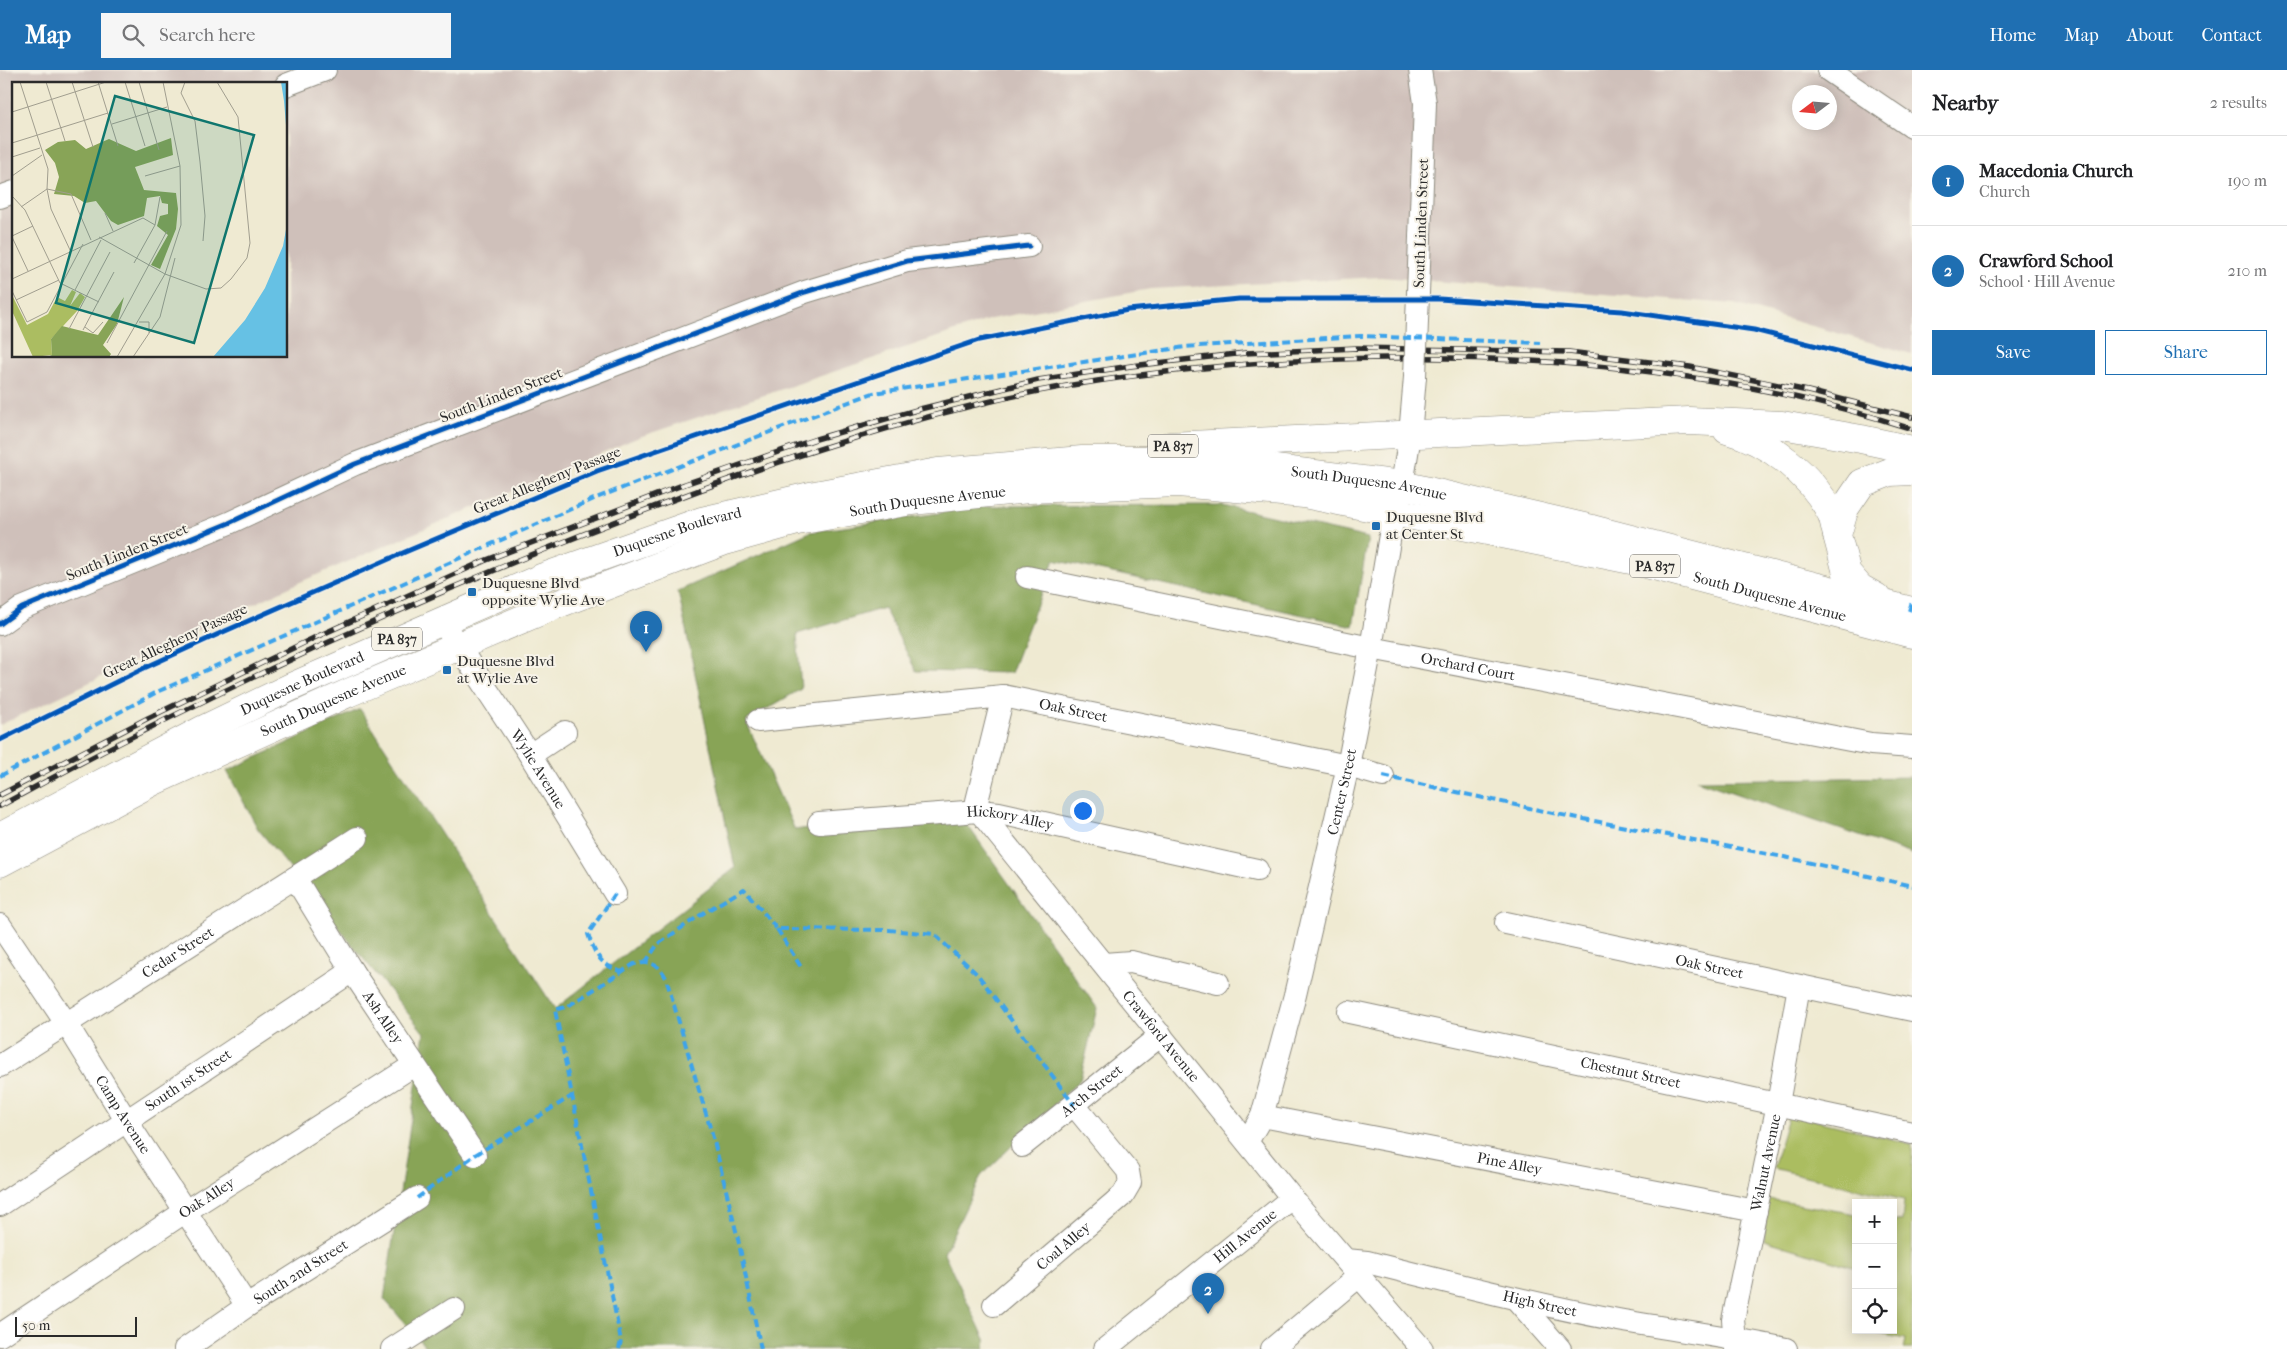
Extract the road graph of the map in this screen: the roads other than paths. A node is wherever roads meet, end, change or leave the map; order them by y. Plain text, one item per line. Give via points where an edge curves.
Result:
1 (325, 70) edge
2 (1420, 70) edge
3 (1828, 70) edge
4 (288, 84) edge
5 (1912, 127) edge
6 (12, 193) edge
7 (0, 197) edge
8 (1029, 246) dead end
9 (1689, 421) junction
10 (1410, 435) junction
11 (1912, 450) edge
12 (1912, 471) edge
13 (938, 472) junction
14 (1402, 485) junction
15 (815, 494) joint
16 (1394, 511) junction
17 (1837, 535) junction
18 (1027, 577) dead end
19 (1904, 609) edge
20 (441, 620) junction
21 (0, 624) edge
22 (1912, 634) edge
23 (457, 646) junction
24 (1371, 648) junction
25 (1003, 696) junction
26 (758, 721) dead end
27 (565, 732) dead end
28 (1912, 747) edge
29 (530, 755) junction
30 (1348, 766) junction
31 (1383, 776) dead end
32 (979, 811) junction
33 (819, 823) dead end
34 (0, 837) edge
35 (357, 838) dead end
36 (0, 862) edge
37 (1257, 870) dead end
38 (295, 878) junction
39 (615, 894) dead end
40 (1506, 923) dead end
41 (0, 925) edge
42 (1104, 964) junction
43 (352, 971) junction
44 (1218, 983) dead end
45 (1799, 986) junction
46 (1912, 1010) edge
47 (1349, 1012) dead end
48 (66, 1023) junction
49 (1161, 1035) junction
50 (414, 1065) junction
51 (0, 1066) edge
52 (1778, 1104) junction
53 (1074, 1105) junction
54 (1262, 1116) junction
55 (126, 1120) junction
56 (1912, 1133) edge
57 (1247, 1142) junction
58 (1022, 1146) dead end
59 (475, 1155) dead end
60 (417, 1198) dead end
61 (1292, 1198) junction
62 (0, 1204) edge
63 (186, 1211) junction
64 (1756, 1211) junction
65 (1352, 1268) junction
66 (1516, 1299) junction
67 (994, 1305) dead end
68 (246, 1306) junction
69 (454, 1309) dead end
70 (0, 1335) edge
71 (1736, 1344) edge
72 (1275, 1348) edge
73 (185, 1349) edge
74 (392, 1349) edge
75 (1106, 1349) edge
76 (1422, 1349) edge
77 (1560, 1349) edge
78 (1786, 1349) edge

1 - 4 street
2 - 10 street, South Linden Street, bridge via 1425,103
3 - 5 street
6 - 7 street
8 - 21 street, South Linden Street via 907,261 805,292 355,464 230,524 22,608
9 - 10 main road, PA 837
9 - 11 main road, PA 837 via 1782,425
9 - 17 main road via 1747,435 1776,454 1813,485 1832,514
10 - 13 main road, PA 837 via 1093,450
10 - 14 street, Center Street
12 - 17 main road via 1890,472 1862,483 1845,508
13 - 14 main road, South Duquesne Avenue via 1082,460 1154,460 1267,468
13 - 15 main road, South Duquesne Avenue / PA 837
14 - 16 street, Center Street
14 - 19 main road, South Duquesne Avenue via 1592,529
15 - 20 main road, Duquesne Boulevard / PA 837 via 702,521 639,542
16 - 22 main road, South Duquesne Avenue / PA 837 via 1631,560
16 - 23 main road, South Duquesne Avenue / PA 837 via 1304,494 1178,483 1029,489 912,501 797,521 726,541
16 - 24 street, Center Street
17 - 19 main road via 1847,574 1860,588
18 - 24 street, Orchard Court
20 - 23 street, Wylie Avenue
20 - 34 main road, Duquesne Boulevard / PA 837 via 211,726
23 - 29 street, Wylie Avenue
23 - 36 main road, South Duquesne Avenue / PA 837 via 154,780
24 - 28 street, Orchard Court via 1871,744
24 - 30 street, Center Street
25 - 26 street, Oak Street
25 - 30 street, Oak Street
25 - 32 street via 977,801
27 - 29 street
29 - 39 street, Wylie Avenue
30 - 31 street, Oak Street
30 - 54 street, Center Street via 1295,995
32 - 33 street, Hickory Alley
32 - 37 street, Hickory Alley
32 - 42 street, Crawford Avenue
35 - 38 street, Cedar Street
38 - 43 street, Ash Alley
38 - 48 street, Cedar Street
40 - 45 street, Oak Street
41 - 48 street, Camp Avenue
42 - 44 street via 1131,962
42 - 49 street, Crawford Avenue
43 - 50 street, Ash Alley
43 - 55 street, South 1st Street
45 - 46 street, Oak Street
45 - 52 street, Walnut Avenue
47 - 52 street, Chestnut Street
48 - 51 street, Cedar Street
48 - 55 street, Camp Avenue
49 - 53 street, Arch Street
49 - 57 street, Crawford Avenue
50 - 59 street, Ash Alley
50 - 63 street, Oak Alley
52 - 56 street, Chestnut Street
52 - 64 street, Walnut Avenue
53 - 58 street, Arch Street
53 - 67 street, Coal Alley via 1128,1171 1130,1184 1123,1195
54 - 57 street, Center Street
54 - 64 street, Pine Alley
55 - 62 street, South 1st Street
55 - 63 street, Camp Avenue
57 - 61 street, Crawford Avenue
60 - 68 street, South 2nd Street
61 - 65 street, Crawford Avenue
61 - 75 street, Hill Avenue
63 - 68 street, Camp Avenue
63 - 70 street, Oak Alley
64 - 71 street, Walnut Avenue via 1733,1320
65 - 66 street, High Street via 1367,1262
65 - 72 street
65 - 76 street, Crawford Avenue
66 - 71 street, High Street
66 - 77 street
68 - 73 street, South 2nd Street
69 - 74 street
71 - 78 street, High Street

